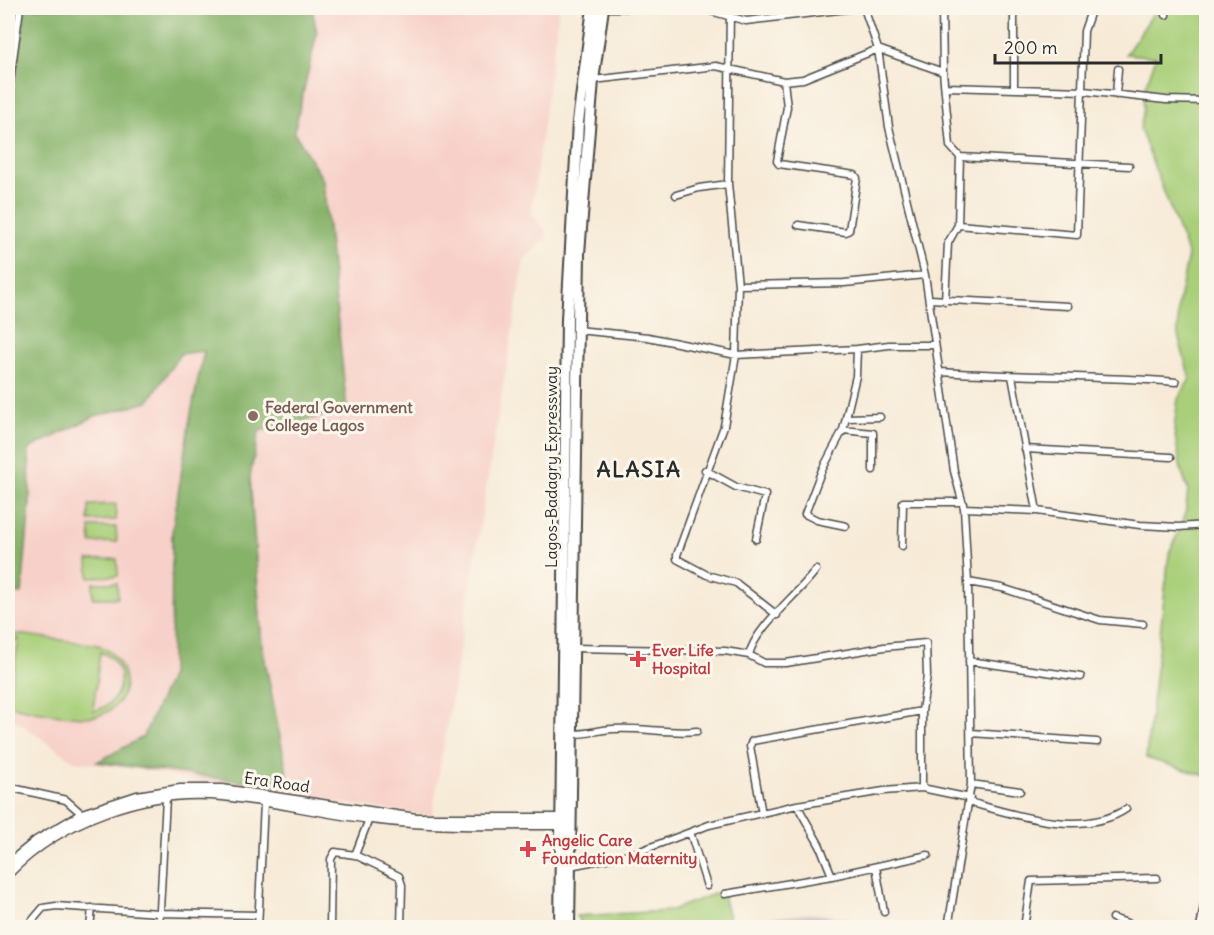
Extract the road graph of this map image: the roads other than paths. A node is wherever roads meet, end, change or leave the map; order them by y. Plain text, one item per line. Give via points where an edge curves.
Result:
1 (20, 8) edge
2 (593, 8) edge
3 (602, 8) edge
4 (627, 8) edge
5 (700, 8) edge
6 (730, 8) edge
7 (794, 8) edge
8 (855, 8) edge
9 (864, 8) edge
10 (942, 8) edge
11 (1014, 8) edge
12 (1092, 8) edge
13 (1165, 8) edge
14 (795, 15) junction
15 (1166, 15) dead end
16 (731, 16) junction
17 (878, 49) junction
18 (729, 68) junction
19 (1118, 69) dead end
20 (943, 72) junction
21 (593, 80) junction
22 (784, 81) junction
23 (946, 87) junction
24 (1014, 88) junction
25 (1084, 92) junction
26 (1116, 95) junction
27 (8, 96) edge
28 (1206, 101) edge
29 (960, 157) junction
30 (1078, 162) junction
31 (1129, 166) dead end
32 (728, 184) junction
33 (676, 195) dead end
34 (798, 225) dead end
35 (958, 225) junction
36 (924, 274) junction
37 (738, 285) junction
38 (929, 299) junction
39 (945, 301) junction
40 (1068, 306) dead end
41 (577, 330) junction
42 (935, 345) junction
43 (857, 349) junction
44 (736, 355) junction
45 (941, 372) junction
46 (1012, 376) junction
47 (1176, 382) dead end
48 (880, 417) dead end
49 (847, 418) junction
50 (843, 430) junction
51 (1025, 449) junction
52 (1171, 457) dead end
53 (705, 470) junction
54 (873, 470) dead end
55 (963, 505) junction
56 (1037, 511) junction
57 (1206, 525) edge
58 (846, 526) dead end
59 (756, 539) dead end
60 (902, 546) dead end
61 (816, 570) dead end
62 (968, 582) junction
63 (777, 615) junction
64 (1143, 624) dead end
65 (574, 648) junction
66 (748, 655) junction
67 (969, 661) junction
68 (1081, 677) dead end
69 (922, 711) junction
70 (697, 731) dead end
71 (971, 733) junction
72 (572, 734) junction
73 (1097, 742) dead end
74 (971, 784) junction
75 (8, 787) edge
76 (922, 788) junction
77 (1020, 791) dead end
78 (166, 798) junction
79 (970, 800) junction
80 (124, 803) junction
81 (264, 803) junction
82 (797, 805) junction
83 (1126, 809) dead end
84 (82, 814) junction
85 (762, 814) junction
86 (369, 819) junction
87 (561, 822) junction
88 (690, 832) junction
89 (355, 855) junction
90 (928, 855) dead end
91 (9, 862) edge
92 (569, 866) junction
93 (876, 867) junction
94 (8, 874) edge
95 (832, 876) junction
96 (1157, 878) dead end
97 (707, 886) dead end
98 (725, 894) dead end
99 (1206, 894) edge
100 (92, 908) junction
101 (884, 912) dead end
102 (159, 913) junction
103 (258, 915) junction
104 (1112, 918) dead end
105 (26, 927) edge
106 (90, 927) edge
107 (159, 927) edge
108 (258, 927) edge
109 (330, 927) edge
110 (401, 927) edge
111 (560, 927) edge
112 (569, 927) edge
113 (948, 927) edge
114 (1024, 927) edge
115 (1143, 927) edge
116 (1200, 927) edge

1 - 27 street
2 - 87 highway, Lagos-Badagry Expressway via 578,122 570,234
3 - 4 street
3 - 21 highway, Lagos-Badagry Expressway
5 - 16 street
6 - 16 street
7 - 14 street
8 - 14 street
9 - 17 street
10 - 20 street
11 - 24 street
12 - 25 street via 1084,32
13 - 15 street
14 - 16 street via 746,21
16 - 18 street
17 - 20 street
17 - 22 street via 802,79
17 - 36 street via 889,127
18 - 21 street via 688,68
18 - 22 street
18 - 32 street
19 - 26 street
20 - 23 street
21 - 41 highway, Lagos-Badagry Expressway
22 - 34 street via 787,106 779,164 857,178 849,230
23 - 24 street
23 - 29 street via 950,146
24 - 25 street
25 - 26 street
25 - 30 street
26 - 28 street
29 - 30 street
29 - 35 street
30 - 31 street
30 - 35 street via 1077,235
32 - 33 street
32 - 37 street
35 - 39 street via 948,243
36 - 37 street via 843,283
36 - 38 street
37 - 44 street
38 - 39 street
38 - 42 street
39 - 40 street
41 - 44 street via 648,337
41 - 65 highway, Lagos-Badagry Expressway
42 - 43 street
42 - 45 street
43 - 44 street
43 - 49 street
44 - 53 street via 724,426
45 - 46 street
45 - 55 street via 954,471
46 - 47 street
46 - 51 street
48 - 49 street
49 - 50 street
50 - 54 street via 873,433
50 - 58 street via 805,514
51 - 52 street
51 - 56 street
53 - 59 street via 736,487 765,495
53 - 63 street via 677,559 707,575 736,583
55 - 56 street
55 - 60 street via 903,502
55 - 62 street
56 - 57 street via 1140,525
61 - 63 street
62 - 64 street via 1002,588 1100,620
62 - 67 street
63 - 66 street via 754,639
65 - 66 street via 725,651
65 - 72 highway, Lagos-Badagry Expressway
66 - 69 street via 764,663 786,663 926,643
67 - 68 street
67 - 71 street
69 - 76 street
69 - 85 street via 752,741
70 - 72 street via 613,729
71 - 73 street
71 - 74 street
72 - 92 highway, Lagos-Badagry Expressway
74 - 77 street
74 - 79 street
75 - 84 street via 66,800
76 - 79 street
76 - 82 street via 884,790
78 - 80 main road
78 - 81 main road via 221,796
78 - 102 street
79 - 83 street via 1005,812 1067,822 1106,820
79 - 113 street
80 - 84 main road, Era Road
80 - 87 main road, Era Road via 162,791 208,788 416,818
80 - 94 main road via 64,831
81 - 86 main road
81 - 103 street
82 - 85 street
82 - 95 street
84 - 91 main road, Era Road
85 - 88 street
86 - 87 main road via 437,824
86 - 89 street
87 - 111 highway, Lagos-Badagry Expressway
88 - 92 street via 635,853
88 - 97 street
89 - 109 street via 335,852 331,859
89 - 110 street via 399,876
90 - 93 street
92 - 112 highway, Lagos-Badagry Expressway
93 - 95 street
93 - 101 street
95 - 98 street
96 - 114 street via 1031,881
99 - 116 street
100 - 102 street
100 - 105 street via 43,908
100 - 106 street
102 - 103 street
102 - 107 street
103 - 108 street
104 - 115 street

